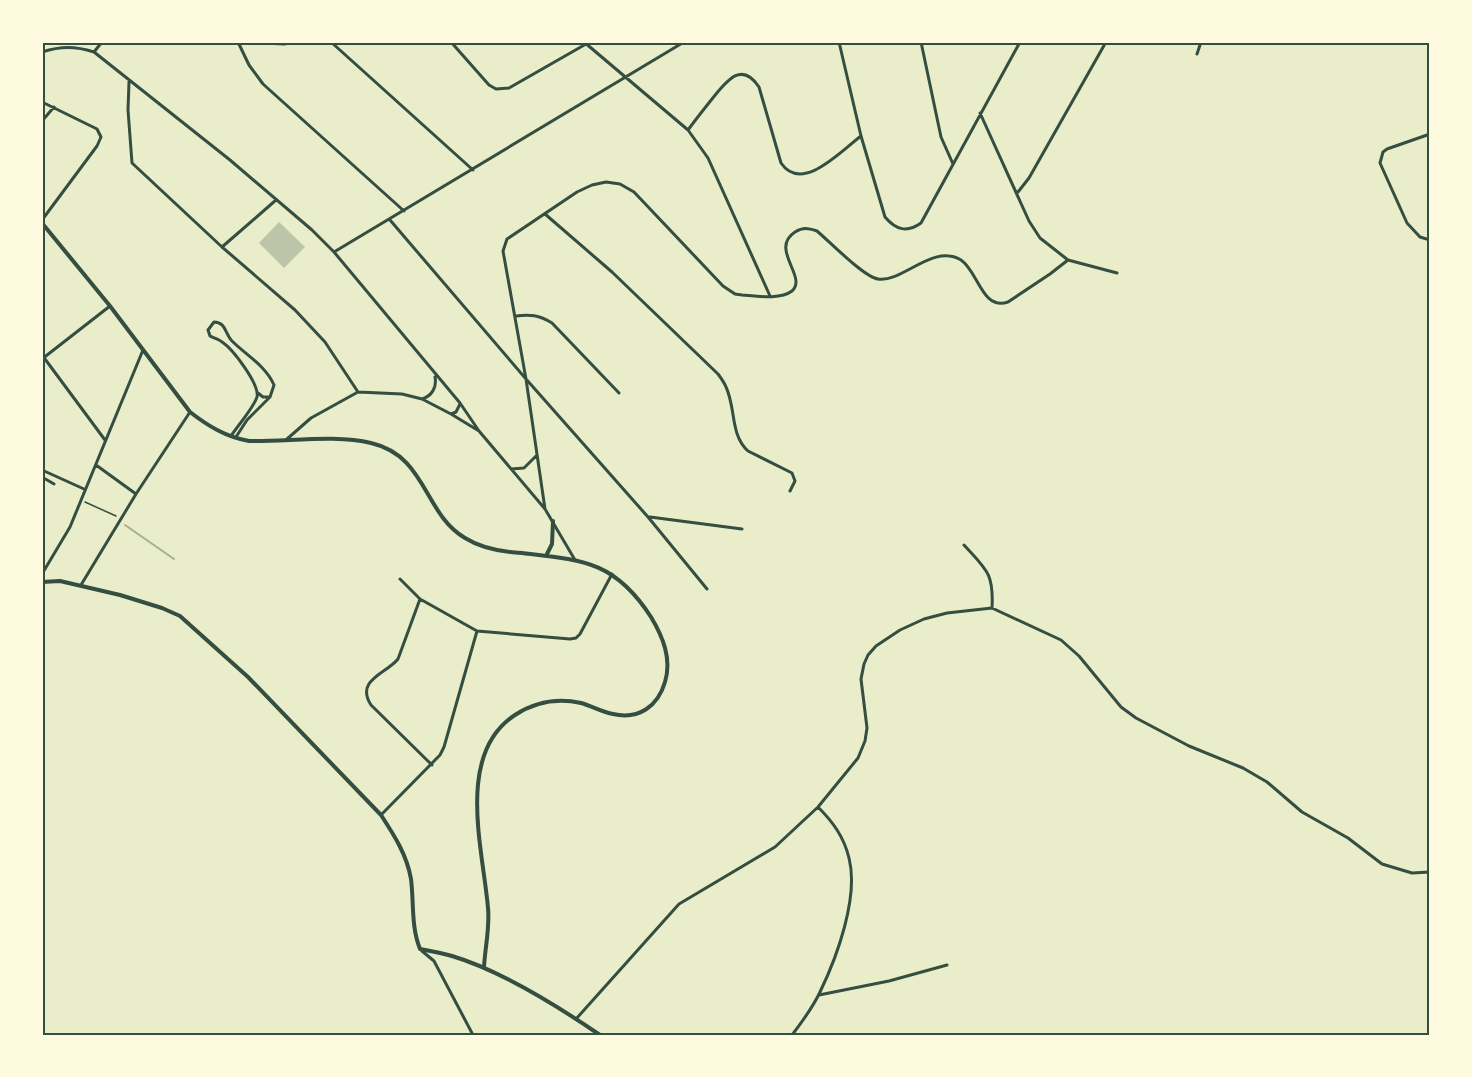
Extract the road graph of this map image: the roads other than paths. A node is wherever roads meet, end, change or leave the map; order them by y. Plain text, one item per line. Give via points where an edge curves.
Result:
1 (102, 42) edge
2 (238, 42) edge
3 (247, 42) edge
4 (298, 42) edge
5 (331, 42) edge
6 (452, 42) edge
7 (684, 42) edge
8 (839, 42) edge
9 (921, 42) edge
10 (1020, 42) edge
11 (1106, 42) edge
12 (1201, 42) edge
13 (585, 43) edge
14 (42, 52) edge
15 (94, 52) junction
16 (1197, 54) dead end
17 (625, 77) junction
18 (129, 81) junction
19 (42, 102) edge
20 (54, 107) junction
21 (980, 113) junction
22 (42, 122) edge
23 (688, 130) junction
24 (1430, 134) edge
25 (861, 136) junction
26 (953, 164) junction
27 (473, 170) junction
28 (1018, 192) junction
29 (276, 200) junction
30 (404, 211) junction
31 (545, 214) junction
32 (390, 220) junction
33 (42, 221) edge
34 (1430, 240) edge
35 (222, 248) junction
36 (334, 252) junction
37 (1068, 260) junction
38 (1117, 273) dead end
39 (770, 296) junction
40 (110, 306) junction
41 (516, 316) junction
42 (143, 350) junction
43 (43, 357) edge
44 (435, 375) junction
45 (526, 380) junction
46 (358, 392) junction
47 (258, 393) junction
48 (619, 393) dead end
49 (270, 397) junction
50 (422, 399) junction
51 (460, 403) junction
52 (190, 412) junction
53 (452, 414) junction
54 (479, 431) junction
55 (233, 437) junction
56 (287, 439) junction
57 (105, 440) junction
58 (537, 455) junction
59 (95, 465) junction
60 (510, 469) junction
61 (42, 470) edge
62 (42, 477) edge
63 (54, 484) dead end
64 (84, 489) junction
65 (790, 491) dead end
66 (136, 494) junction
67 (545, 509) junction
68 (648, 517) junction
69 (553, 521) junction
70 (742, 529) dead end
71 (964, 545) dead end
72 (546, 556) junction
73 (575, 560) junction
74 (42, 574) edge
75 (612, 574) junction
76 (400, 579) dead end
77 (42, 582) edge
78 (80, 587) junction
79 (707, 589) dead end
80 (420, 599) junction
81 (992, 608) junction
82 (477, 631) junction
83 (432, 765) junction
84 (818, 807) junction
85 (381, 815) junction
86 (1430, 872) edge
87 (420, 949) junction
88 (947, 965) dead end
89 (484, 967) junction
90 (819, 995) junction
91 (576, 1019) junction
92 (473, 1035) edge
93 (600, 1035) edge
94 (792, 1035) edge

1 - 15 street
2 - 30 street via 263,84
3 - 4 street
5 - 27 street
6 - 13 street via 489,85 502,90
7 - 17 street
8 - 25 street
9 - 26 street via 942,137
10 - 21 street
11 - 28 street
12 - 16 street
13 - 17 street
14 - 15 street via 78,47
15 - 18 street
17 - 23 street
17 - 27 street
18 - 29 street
18 - 35 street via 132,163
19 - 20 street
20 - 22 street
20 - 33 street via 97,129 101,138
21 - 26 street
21 - 28 street
23 - 25 street via 724,85 733,76 744,74 759,87 781,163 793,174 811,173
23 - 39 street via 708,158
24 - 34 street via 1387,149 1380,163 1407,222 1420,237
25 - 26 street via 885,217 901,230 913,229 921,223
27 - 30 street
28 - 37 street via 1040,238
29 - 35 street
29 - 36 street
30 - 32 street
31 - 39 street via 592,185 620,184 634,192 729,291
31 - 41 street via 504,245
31 - 65 street via 718,374 727,388 742,446 792,472 795,481
32 - 36 street
32 - 45 street
33 - 40 street
35 - 46 street via 295,310 325,342
36 - 44 street
37 - 38 street
37 - 39 street via 1001,305 988,298 966,265 952,256 923,261 889,279 879,279 868,276 817,231 806,228 790,235 787,243 795,287 783,295
40 - 42 street
40 - 43 street
41 - 45 street
41 - 48 street via 531,314 552,323
42 - 52 street
42 - 57 street
43 - 57 street
44 - 50 street via 434,389
44 - 51 street
45 - 58 street
45 - 68 street
46 - 50 street
46 - 56 street via 311,418
47 - 49 street
47 - 49 street via 230,350 208,333 214,322 223,325 229,338 271,378 274,385
47 - 55 street
49 - 55 street
50 - 53 street
51 - 53 street
51 - 54 street
52 - 55 street
52 - 66 street
53 - 54 street
54 - 60 street
55 - 56 street
56 - 72 street via 359,441 387,448 406,460 442,516 466,539 508,552
57 - 59 street
58 - 60 street via 524,468
58 - 67 street
59 - 64 street
59 - 66 street
60 - 67 street
61 - 64 street
62 - 63 street
64 - 74 street via 70,527
66 - 78 street
67 - 69 street
68 - 70 street
68 - 79 street
69 - 72 street via 552,544
69 - 73 street
71 - 81 street via 990,577
72 - 73 street
73 - 75 street
75 - 82 street via 576,638
75 - 89 street via 640,601 662,634 668,659 661,696 640,714 628,716 554,700 531,706 514,715 490,741 477,777 488,912
76 - 80 street
77 - 78 street via 60,581
78 - 85 street via 120,595 180,616 248,677
80 - 82 street
80 - 83 street via 399,659 369,683 366,698
81 - 84 street via 924,619 876,646 864,664 861,679 865,741 858,758
81 - 86 street via 1061,640 1121,707 1136,718 1267,782 1302,812 1348,838 1382,864 1412,873
82 - 83 street via 444,747
83 - 85 street
84 - 90 street via 843,839 851,877 842,935
84 - 91 street via 775,846 679,904
85 - 87 street via 405,857
87 - 89 street
87 - 92 street via 434,961
88 - 90 street
89 - 91 street
90 - 94 street
91 - 93 street

